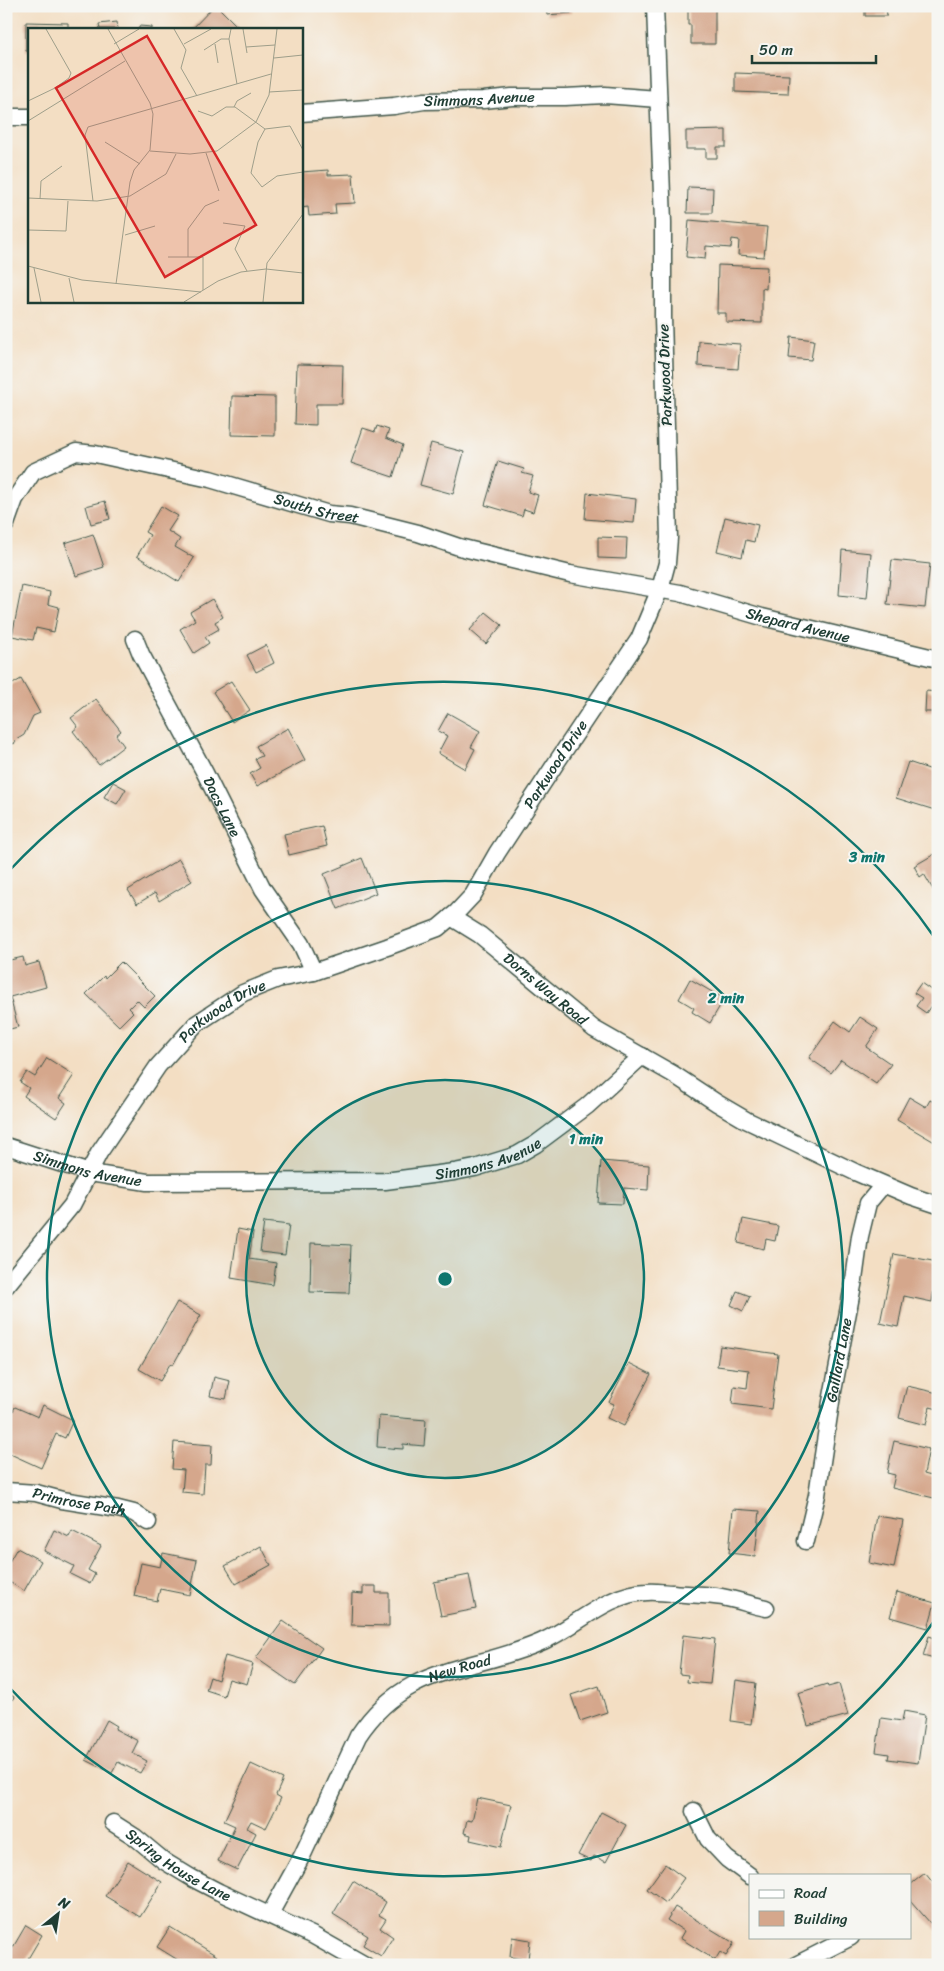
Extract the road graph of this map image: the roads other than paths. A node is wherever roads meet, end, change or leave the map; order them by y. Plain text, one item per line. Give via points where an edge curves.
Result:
1 (655, 6) edge
2 (658, 99) junction
3 (302, 113) edge
4 (6, 117) edge
5 (28, 117) edge
6 (6, 524) edge
7 (660, 589) junction
8 (136, 639) dead end
9 (938, 659) edge
10 (451, 917) junction
11 (314, 972) junction
12 (642, 1056) junction
13 (6, 1146) edge
14 (90, 1174) junction
15 (883, 1185) junction
16 (938, 1205) edge
17 (6, 1286) edge
18 (6, 1491) edge
19 (148, 1522) dead end
20 (806, 1541) dead end
21 (766, 1608) dead end
22 (694, 1811) dead end
23 (113, 1823) dead end
24 (749, 1875) edge
25 (270, 1914) junction
26 (849, 1938) edge
27 (365, 1965) edge
28 (796, 1965) edge

1 - 2 street, Parkwood Drive
2 - 3 street, Simmons Avenue via 605,95 424,100 394,106
2 - 7 street, Parkwood Drive via 669,538
4 - 5 street
6 - 7 street, South Street via 15,499 33,472 76,452 210,479 328,514 350,516 570,574
7 - 9 street, Shepard Avenue
7 - 10 street, Parkwood Drive via 639,640 473,894
8 - 11 street, Dacs Lane via 263,889 301,944
10 - 11 street, Parkwood Drive via 438,928
10 - 12 street, Dorns Way Road via 480,935 594,1029
11 - 14 street, Parkwood Drive via 278,979 242,993 196,1024 158,1066 99,1153
12 - 14 street, Simmons Avenue via 587,1106 536,1144 517,1155 475,1168 386,1181 148,1182
12 - 15 street via 746,1120
13 - 14 street, Simmons Avenue
14 - 17 street, Parkwood Drive via 72,1205
15 - 16 street
15 - 20 street, Gaillard Lane via 868,1203 860,1236
18 - 19 street, Primrose Path via 36,1493 118,1509 134,1513
21 - 25 street, New Road via 720,1597 632,1594 603,1606 543,1641 510,1655 448,1670 392,1698 367,1722 358,1736 303,1854
22 - 24 street via 708,1839
23 - 25 street, Spring House Lane via 164,1861 218,1892
25 - 27 street, Spring House Lane
26 - 28 street

